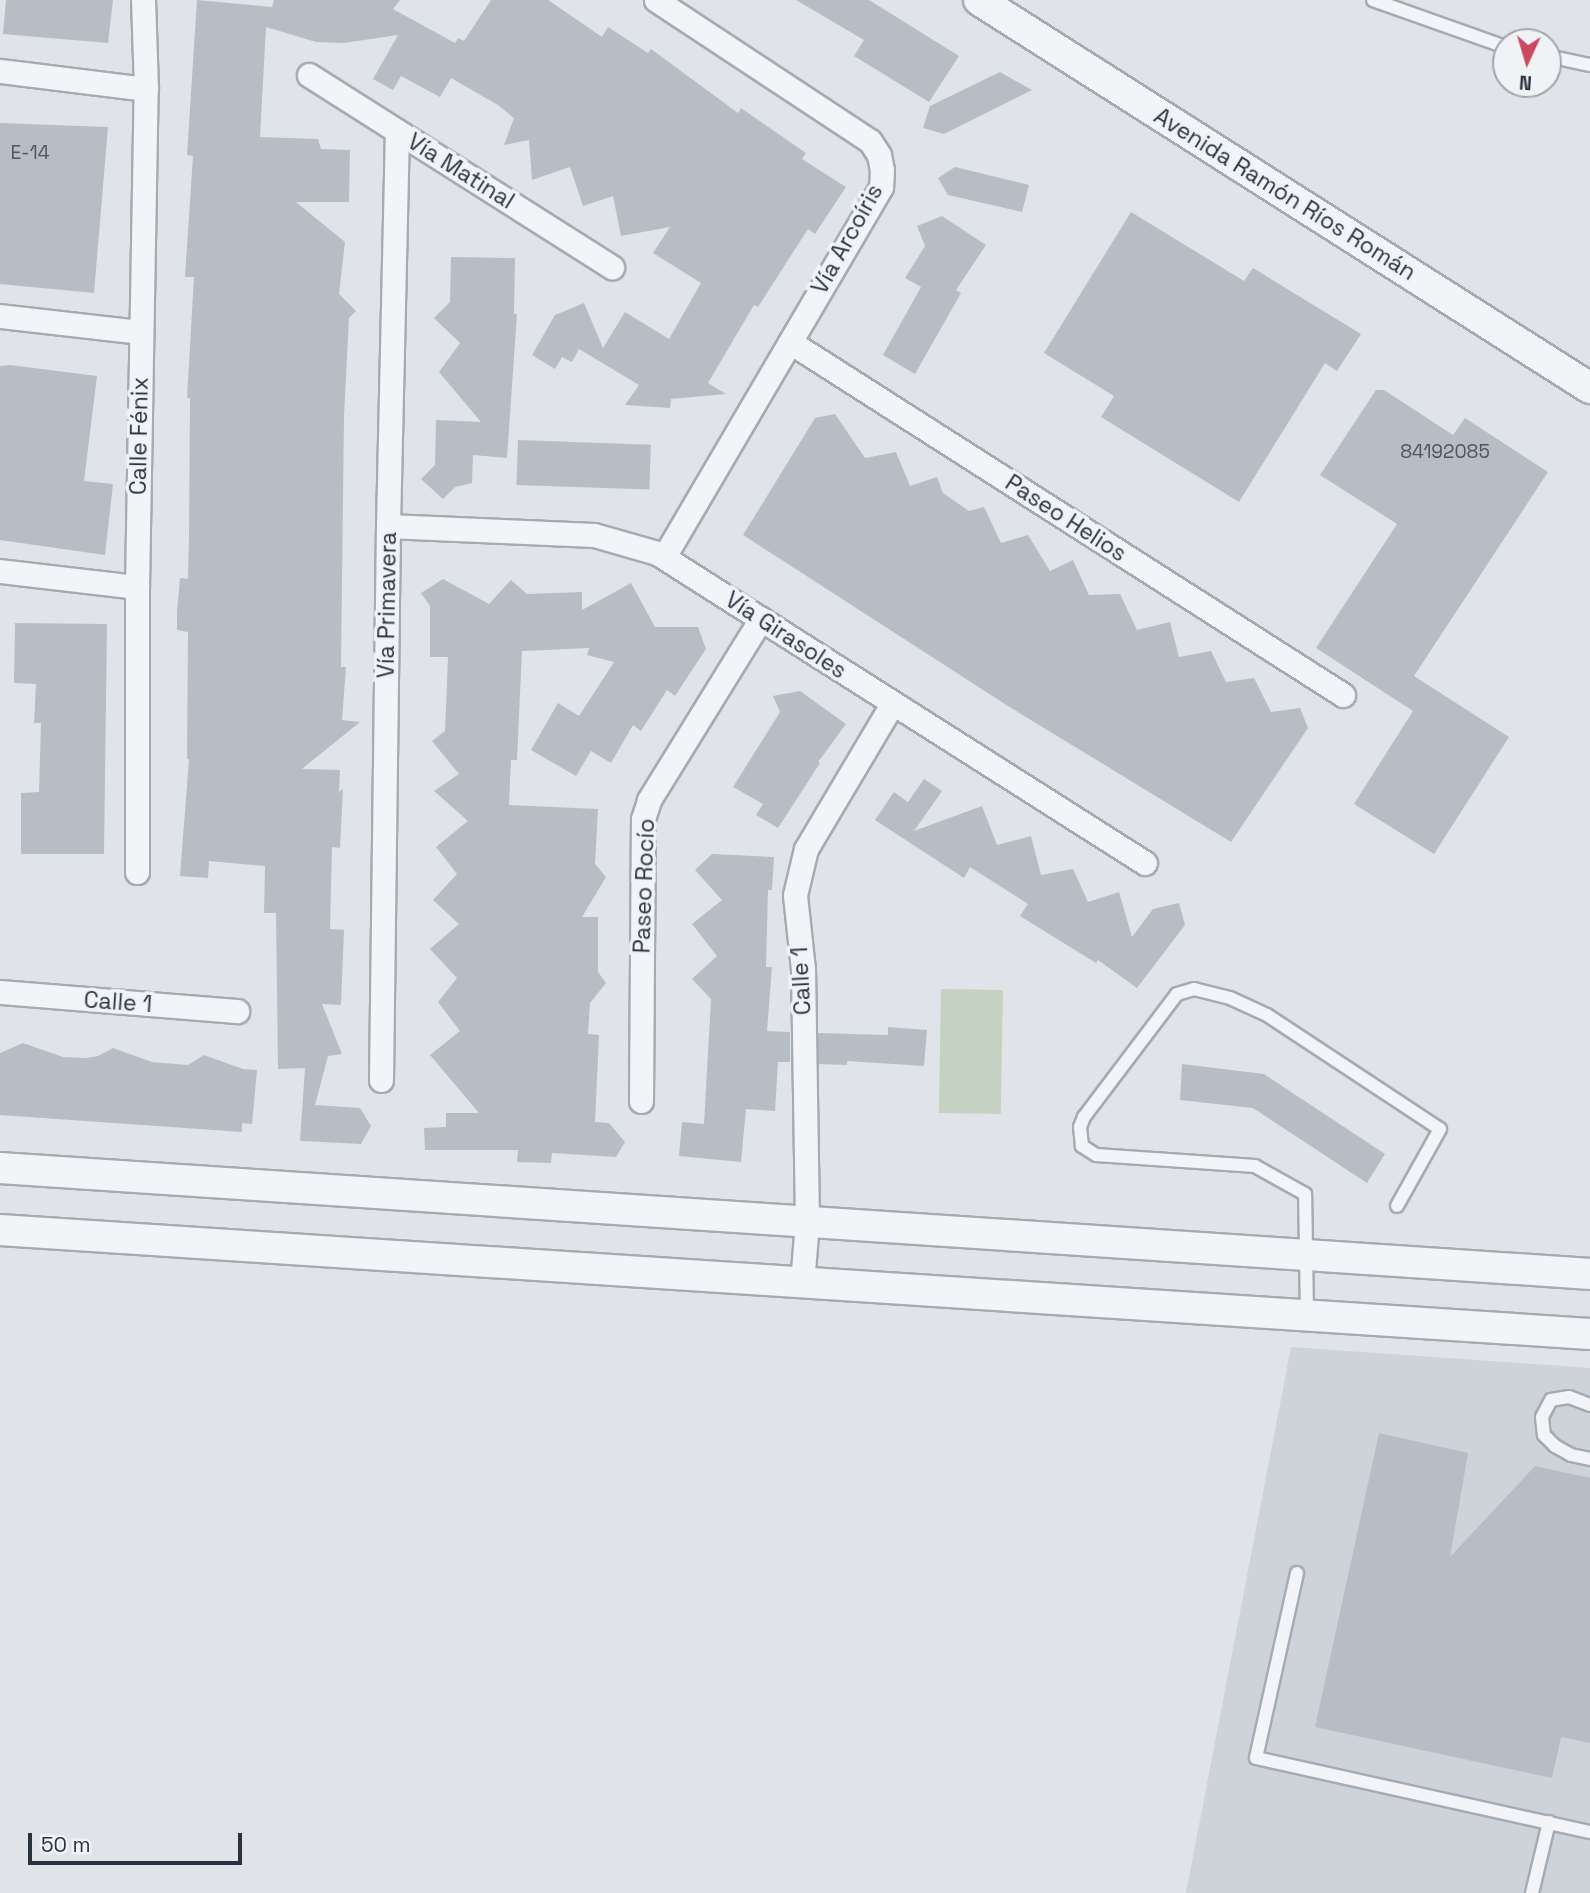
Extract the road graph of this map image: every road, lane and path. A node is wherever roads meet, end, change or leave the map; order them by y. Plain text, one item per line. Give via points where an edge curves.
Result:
1 (143, 0) edge
2 (656, 0) edge
3 (979, 0) edge
4 (1373, 0) edge
5 (1492, 42) edge
6 (1562, 59) edge
7 (1590, 65) edge
8 (0, 71) edge
9 (309, 75) dead end
10 (146, 89) junction
11 (397, 131) junction
12 (612, 267) dead end
13 (0, 316) edge
14 (141, 332) junction
15 (790, 342) junction
16 (1590, 388) edge
17 (388, 526) junction
18 (664, 557) junction
19 (0, 571) edge
20 (137, 587) junction
21 (761, 619) junction
22 (1343, 695) dead end
23 (892, 704) junction
24 (1144, 863) dead end
25 (137, 872) dead end
26 (0, 992) edge
27 (237, 1011) dead end
28 (381, 1080) dead end
29 (640, 1101) dead end
30 (0, 1168) edge
31 (1397, 1206) dead end
32 (807, 1222) junction
33 (0, 1230) edge
34 (1307, 1254) junction
35 (1590, 1274) edge
36 (802, 1283) junction
37 (1307, 1316) junction
38 (1590, 1334) edge
39 (1590, 1405) edge
40 (1590, 1459) edge
41 (1297, 1573) dead end
42 (1549, 1822) junction
43 (1590, 1832) edge
44 (1532, 1893) edge

1 - 10 street, Calle Fénix
2 - 15 street, Vía Arcoíris via 850,127 870,141 878,155 881,187
3 - 16 street, Avenida Ramón Ríos Román
4 - 5 lane
6 - 7 lane
8 - 10 street
9 - 11 street, Vía Matinal
10 - 14 street, Calle Fénix
11 - 12 street, Vía Matinal
11 - 17 street, Vía Primavera
13 - 14 street
14 - 20 street, Calle Fénix
15 - 18 street, Vía Arcoíris
15 - 22 street, Paseo Helios
17 - 18 street, Vía Girasoles via 594,534
17 - 28 street, Vía Primavera
18 - 21 street, Vía Girasoles
19 - 20 street
20 - 25 street, Calle Fénix
21 - 23 street, Vía Girasoles
21 - 29 street, Paseo Rocío via 649,800 643,819
23 - 24 street, Vía Girasoles
23 - 32 street, Calle 1 via 806,849 796,886 803,969
26 - 27 street, Calle 1
30 - 32 street
31 - 34 lane via 1440,1129 1267,1016 1230,998 1194,989 1177,995 1084,1117 1082,1146 1096,1155 1255,1166 1305,1194
32 - 34 street
32 - 36 street, Calle 1
33 - 36 street
34 - 35 street
34 - 37 lane
36 - 37 street
37 - 38 street
39 - 40 lane via 1569,1397 1551,1400 1542,1416 1544,1435 1555,1446
41 - 42 lane via 1256,1758
42 - 43 lane
42 - 44 lane

